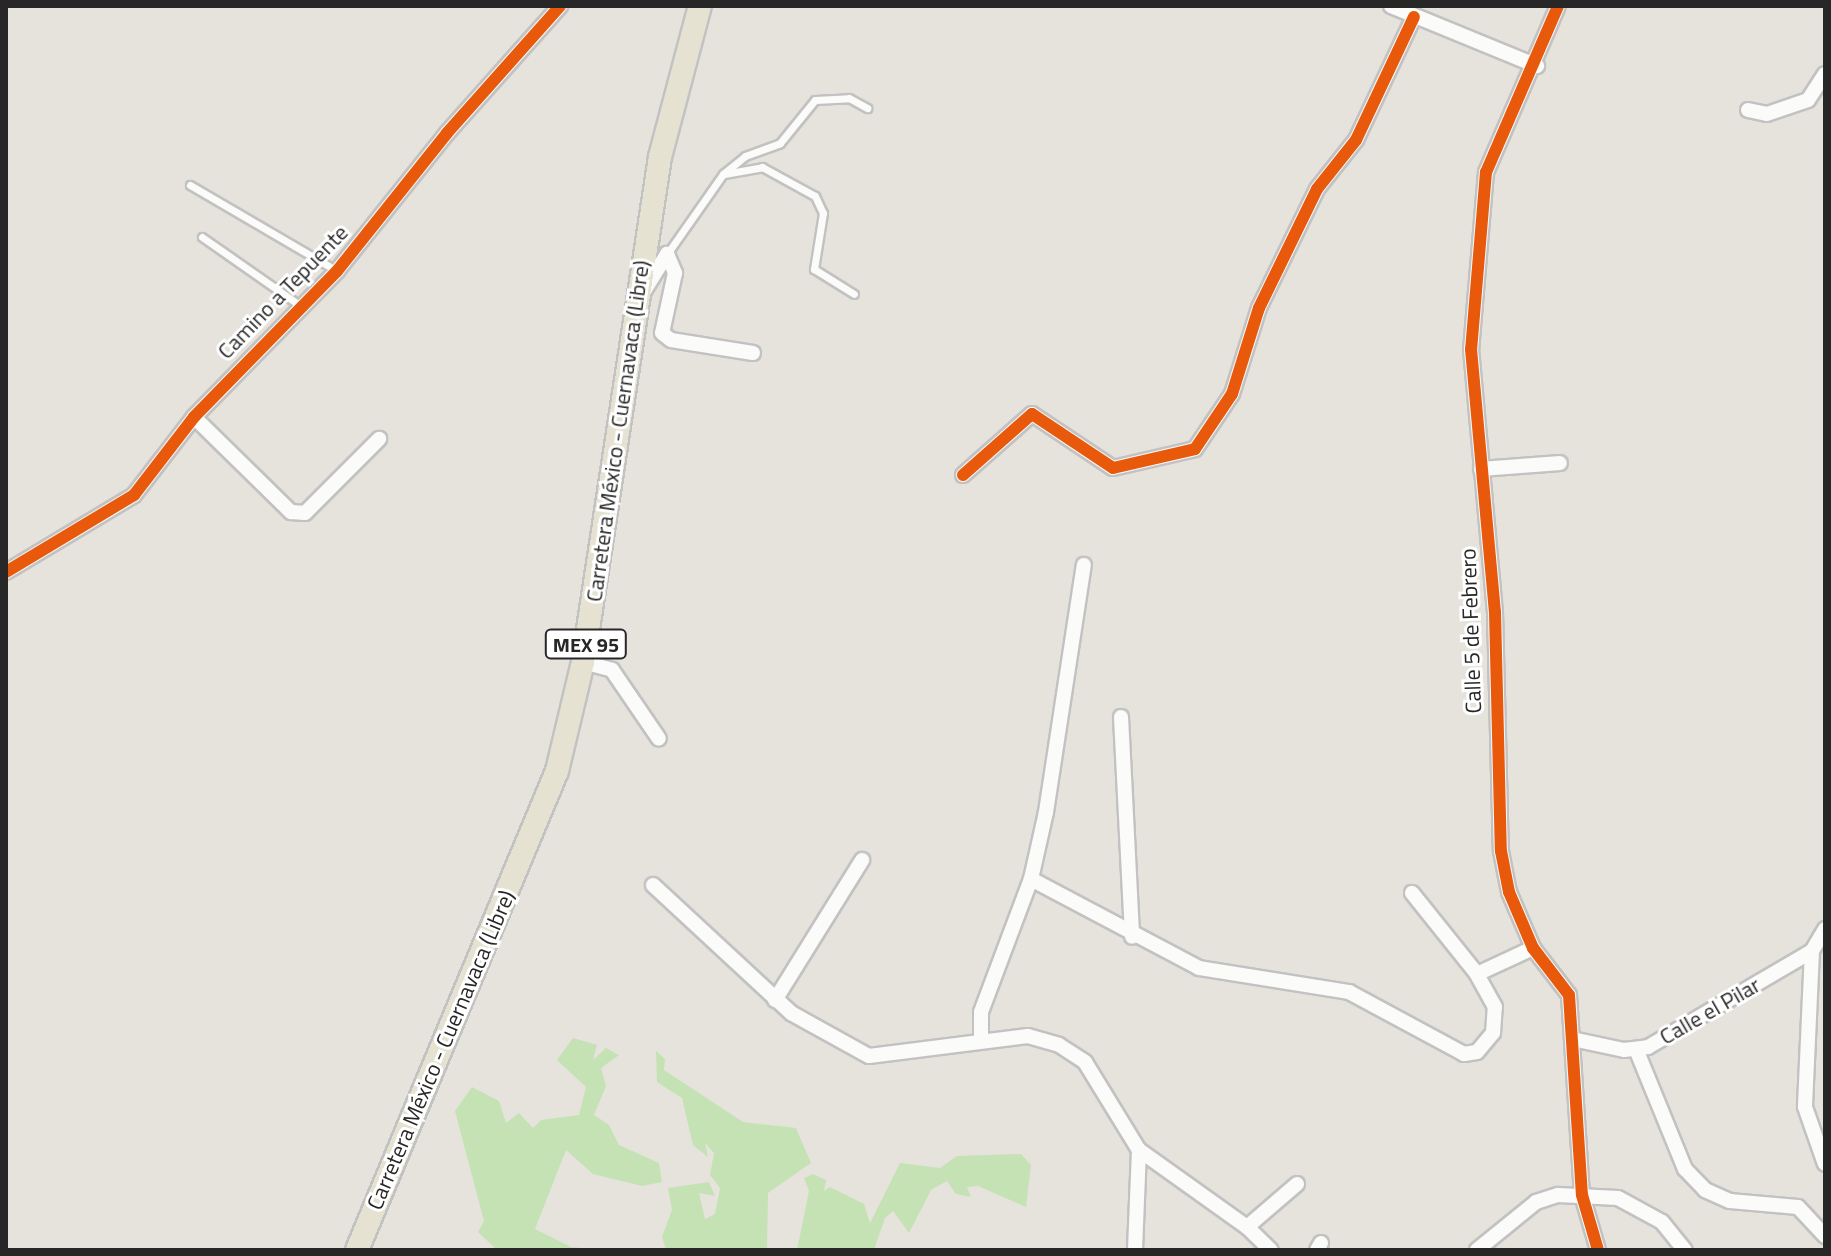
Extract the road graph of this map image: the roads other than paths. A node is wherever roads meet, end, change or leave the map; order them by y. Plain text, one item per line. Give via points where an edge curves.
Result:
1 (560, 6) edge
2 (700, 6) edge
3 (1391, 6) edge
4 (1558, 6) edge
5 (1414, 17) junction
6 (1537, 66) junction
7 (1825, 74) edge
8 (867, 108) dead end
9 (1748, 110) dead end
10 (723, 174) junction
11 (190, 185) dead end
12 (202, 237) dead end
13 (667, 254) junction
14 (337, 271) junction
15 (854, 294) dead end
16 (636, 305) junction
17 (302, 307) junction
18 (753, 353) dead end
19 (194, 417) junction
20 (379, 439) dead end
21 (1560, 463) dead end
22 (1481, 469) junction
23 (963, 475) dead end
24 (1084, 565) dead end
25 (6, 572) edge
26 (583, 662) junction
27 (1121, 717) dead end
28 (659, 739) dead end
29 (862, 860) dead end
30 (1031, 879) junction
31 (653, 885) dead end
32 (1412, 893) dead end
33 (1825, 929) edge
34 (1132, 937) junction
35 (1533, 948) junction
36 (1812, 951) junction
37 (1477, 974) junction
38 (775, 1000) junction
39 (981, 1040) junction
40 (1577, 1040) junction
41 (1636, 1049) junction
42 (1139, 1150) junction
43 (1825, 1164) edge
44 (1297, 1184) dead end
45 (1582, 1195) junction
46 (1247, 1227) junction
47 (1825, 1236) edge
48 (357, 1250) edge
49 (1135, 1250) edge
50 (1271, 1250) edge
51 (1477, 1250) edge
52 (1598, 1250) edge
53 (1685, 1250) edge

1 - 14 street, Camino a Tepuente via 447,133
2 - 16 main road, Carretera México - Cuernavaca (Libre) / MEX 95 via 671,101
3 - 5 street
4 - 6 street, Calle 5 de Febrero
5 - 6 street
5 - 23 street via 1356,140 1317,189 1259,308 1232,394 1195,449 1113,468 1032,414
6 - 22 street, Calle 5 de Febrero via 1486,172 1471,349
7 - 9 street via 1808,100 1767,114
8 - 10 lane via 849,98 815,100 780,143 745,156
10 - 13 lane
10 - 15 lane via 762,167 815,196 823,213 814,269
11 - 14 lane
12 - 17 lane
13 - 16 street
13 - 18 street via 675,273 662,333 671,340
14 - 17 street, Camino a Tepuente
16 - 26 main road, Carretera México - Cuernavaca (Libre) / MEX 95
17 - 19 street, Camino a Tepuente
19 - 20 street via 291,512 305,513
19 - 25 street, Camino a Tepuente via 134,495
21 - 22 street
22 - 35 street, Calle 5 de Febrero via 1495,612 1501,851 1509,892
24 - 30 street
26 - 28 street via 612,670
26 - 48 main road, Carretera México - Cuernavaca (Libre) / MEX 95 via 538,824
27 - 34 street
29 - 38 street
30 - 34 street
30 - 39 street via 981,1012
31 - 38 street
32 - 37 street
33 - 36 street, Calle el Pilar
34 - 37 street via 1199,968 1349,992 1464,1054 1477,1052 1493,1033 1495,1007
35 - 37 street
35 - 40 street, Calle 5 de Febrero via 1569,995
36 - 41 street, Calle el Pilar via 1671,1035
36 - 43 street via 1805,1107
38 - 39 street via 869,1056
39 - 42 street via 1028,1036 1059,1045 1085,1062 1115,1102
40 - 41 street, Calle el Pilar
40 - 45 street, Calle 5 de Febrero
41 - 47 street via 1685,1169 1705,1190 1730,1201 1798,1207
42 - 46 street
42 - 49 street
44 - 46 street
45 - 51 street via 1536,1202
45 - 52 street, Calle 5 de Febrero
45 - 53 street via 1618,1198 1662,1222
46 - 50 street

